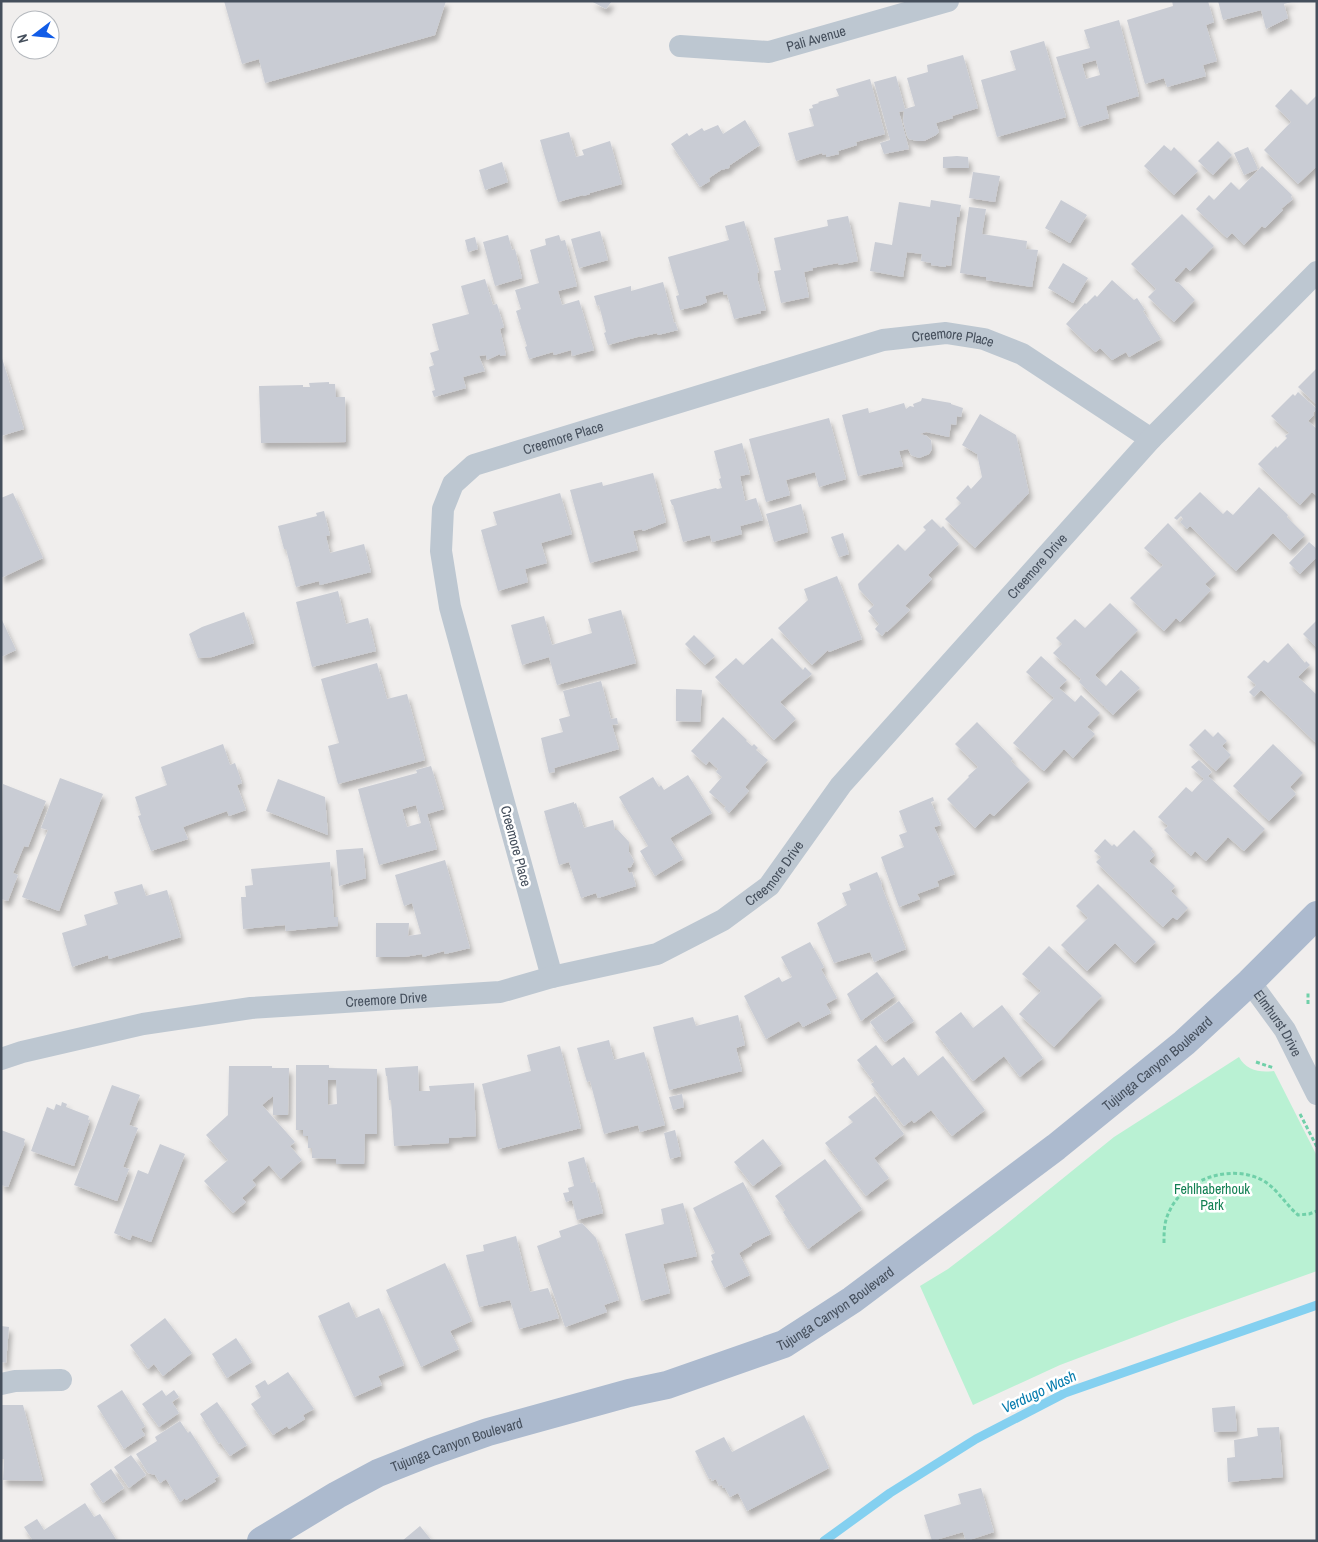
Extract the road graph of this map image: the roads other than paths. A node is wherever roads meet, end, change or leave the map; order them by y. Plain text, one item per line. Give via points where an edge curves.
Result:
1 (948, 1) edge
2 (680, 46) dead end
3 (1317, 272) edge
4 (1151, 439) junction
5 (1317, 915) edge
6 (552, 977) junction
7 (1250, 982) junction
8 (1, 1059) edge
9 (1317, 1094) edge
10 (61, 1380) dead end
11 (1, 1384) edge
12 (261, 1541) edge

1 - 2 street, Pali Avenue via 769,52
3 - 4 street, Creemore Drive
4 - 6 street, Creemore Drive via 841,785 769,886 723,920 657,954
4 - 6 street, Creemore Place via 1022,354 984,340 946,334 873,343 474,465 452,484 443,509 441,551 450,607
5 - 7 main road, Tujunga Canyon Boulevard
6 - 8 street, Creemore Drive via 500,992 251,1008 143,1024
7 - 9 street, Elmhurst Drive via 1285,1030
7 - 12 main road, Tujunga Canyon Boulevard via 1184,1043 1056,1147 852,1300 784,1344 667,1385 488,1432 431,1452 378,1473
10 - 11 street

